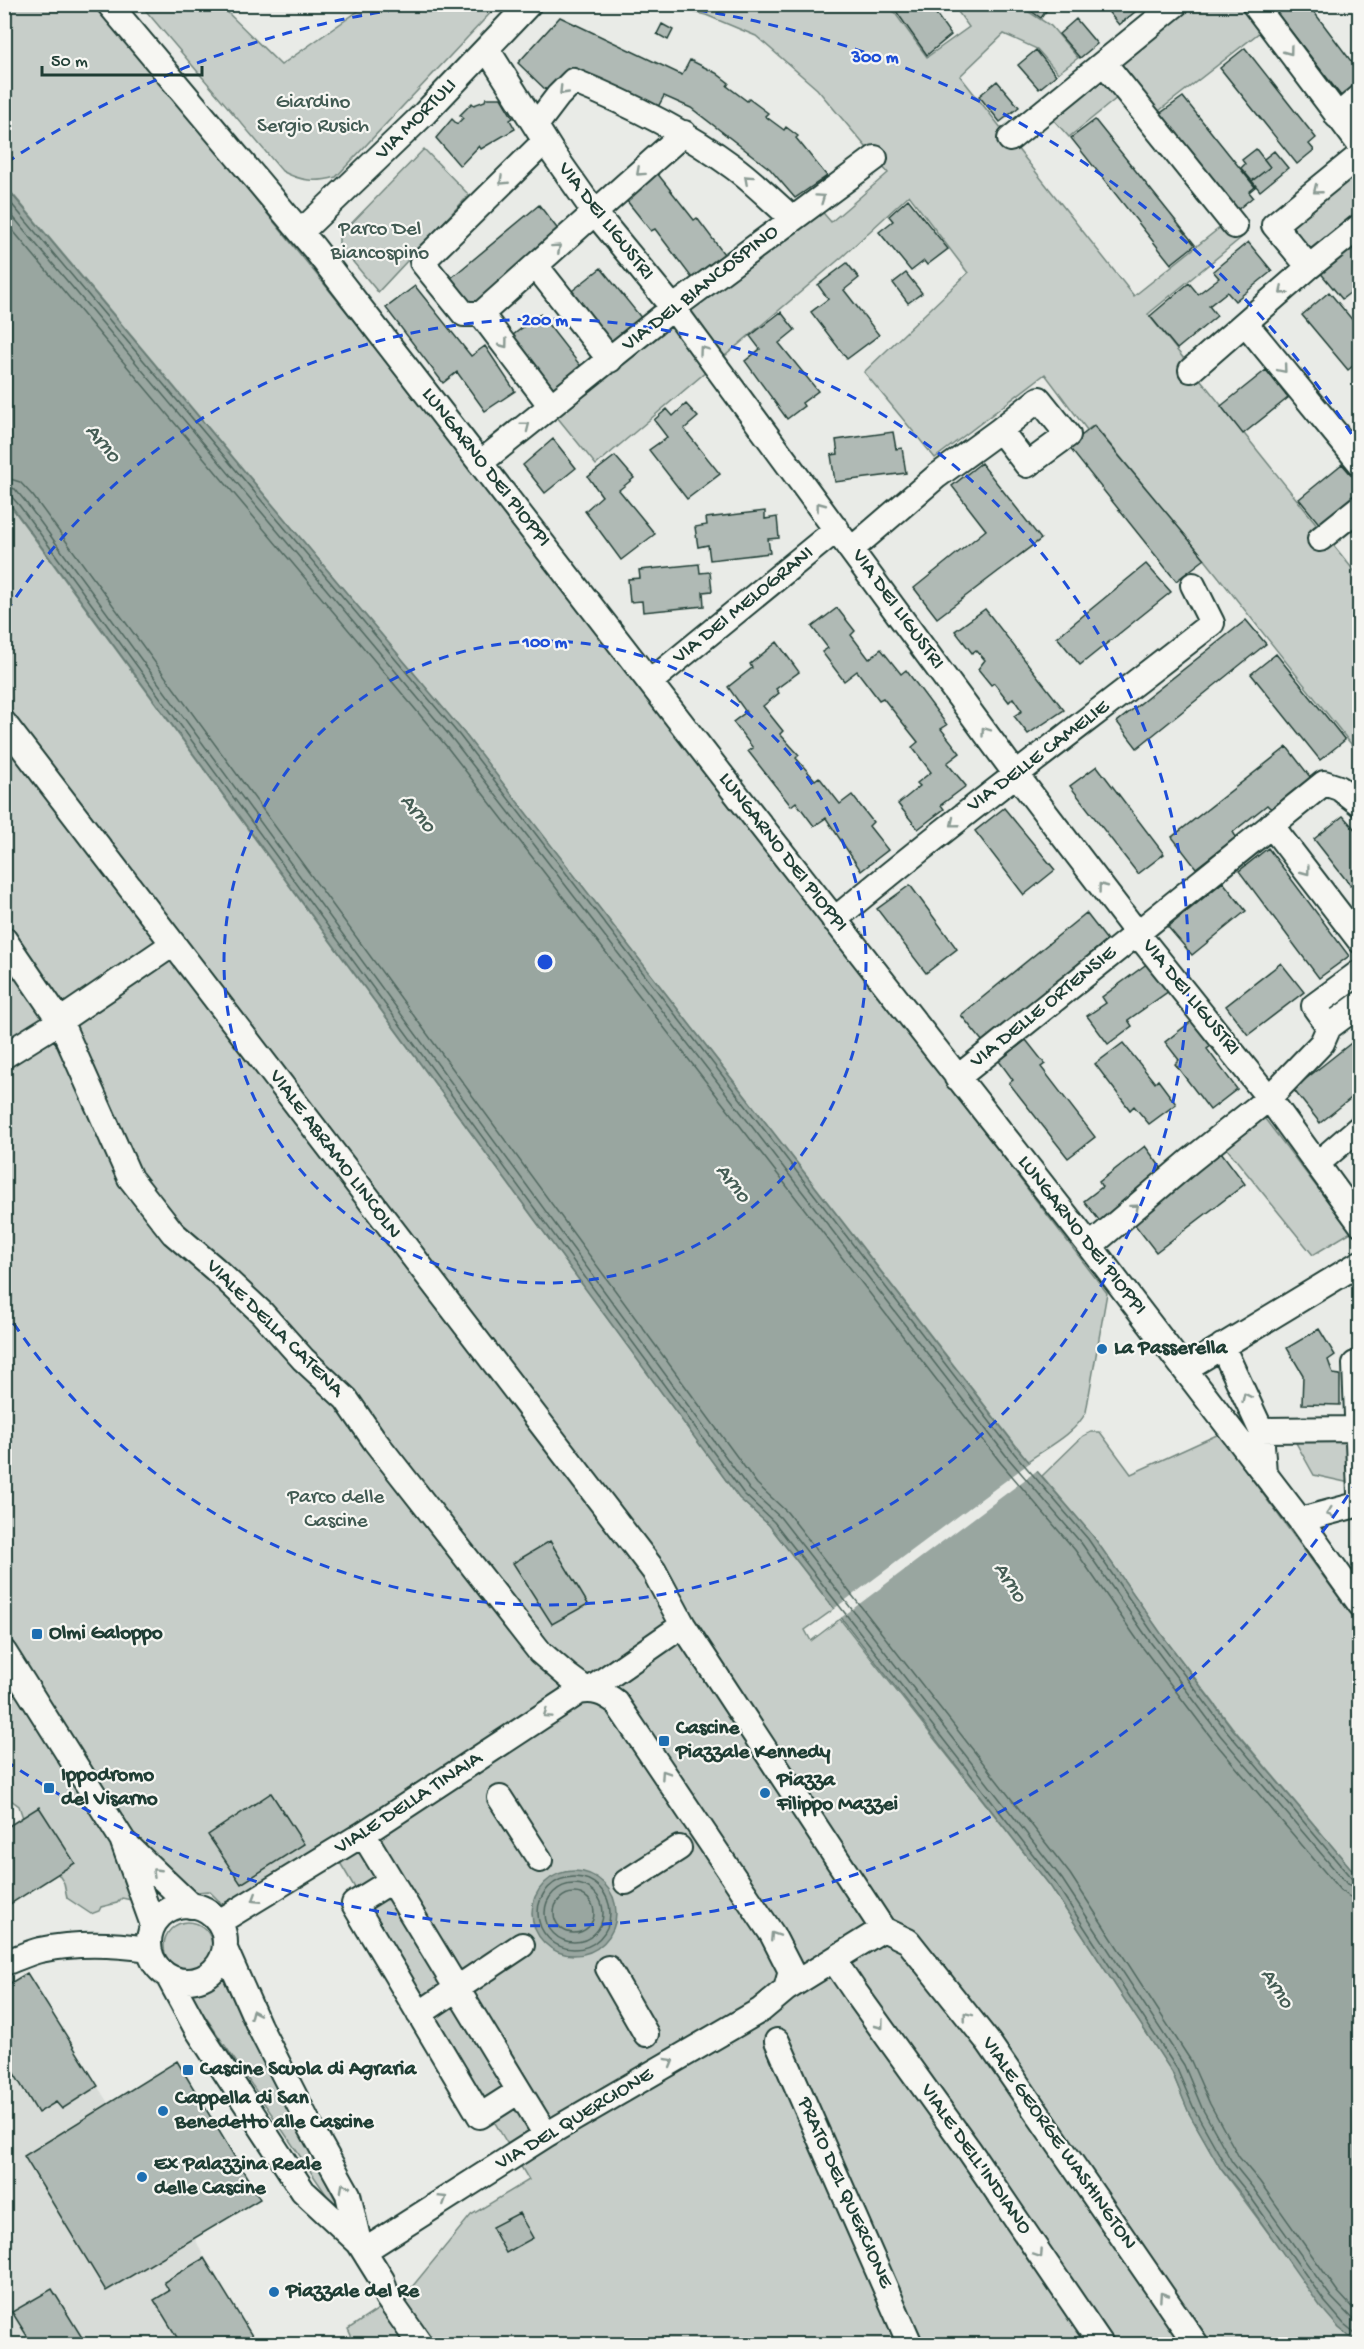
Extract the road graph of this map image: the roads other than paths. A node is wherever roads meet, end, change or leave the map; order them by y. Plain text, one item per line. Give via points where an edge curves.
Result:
1 (109, 4) edge
2 (529, 4) edge
3 (1176, 4) edge
4 (1254, 4) edge
5 (487, 49) junction
6 (1104, 63) junction
7 (1359, 97) edge
8 (1337, 116) junction
9 (540, 133) junction
10 (684, 133) junction
11 (1010, 139) dead end
12 (1359, 145) edge
13 (1359, 154) edge
14 (875, 158) dead end
15 (595, 213) junction
16 (792, 218) junction
17 (1235, 226) dead end
18 (1359, 226) edge
19 (301, 231) junction
20 (536, 266) junction
21 (1309, 267) junction
22 (673, 308) junction
23 (481, 314) junction
24 (1245, 324) junction
25 (610, 360) junction
26 (1191, 370) dead end
27 (551, 406) junction
28 (1000, 430) dead end
29 (480, 463) junction
30 (1359, 463) edge
31 (1359, 507) edge
32 (837, 530) junction
33 (1320, 539) dead end
34 (852, 549) junction
35 (1193, 585) dead end
36 (650, 682) junction
37 (4, 723) edge
38 (1015, 773) junction
39 (1359, 804) edge
40 (1270, 825) junction
41 (834, 920) junction
42 (1137, 933) junction
43 (4, 939) edge
44 (1359, 941) edge
45 (173, 944) junction
46 (1359, 972) edge
47 (1359, 1004) edge
48 (60, 1021) junction
49 (1329, 1027) junction
50 (4, 1056) edge
51 (957, 1078) junction
52 (1269, 1098) junction
53 (1359, 1127) edge
54 (1317, 1164) junction
55 (1359, 1223) edge
56 (1090, 1246) junction
57 (1359, 1263) edge
58 (1222, 1346) junction
59 (1359, 1364) edge
60 (1185, 1369) junction
61 (1357, 1429) junction
62 (1261, 1430) junction
63 (1264, 1473) junction
64 (1359, 1493) edge
65 (1359, 1504) edge
66 (1300, 1520) junction
67 (1359, 1604) edge
68 (683, 1625) junction
69 (4, 1652) edge
70 (593, 1692) junction
71 (500, 1798) dead end
72 (363, 1834) junction
73 (122, 1839) junction
74 (679, 1848) dead end
75 (540, 1860) dead end
76 (391, 1881) junction
77 (626, 1882) dead end
78 (191, 1906) junction
79 (219, 1922) junction
80 (153, 1925) junction
81 (883, 1929) junction
82 (522, 1945) dead end
83 (148, 1949) junction
84 (225, 1949) junction
85 (4, 1963) edge
86 (842, 1967) junction
87 (608, 1968) dead end
88 (168, 1976) junction
89 (457, 1987) junction
90 (786, 1989) junction
91 (419, 2014) junction
92 (646, 2034) dead end
93 (777, 2041) dead end
94 (519, 2091) junction
95 (546, 2135) junction
96 (361, 2247) junction
97 (418, 2341) edge
98 (910, 2344) edge
99 (1101, 2344) edge
100 (1196, 2344) edge

1 - 19 street, LUNGARNO DEI PIOPPI
2 - 5 street, VIA MORTULI
3 - 6 street
4 -> 8 street
5 - 9 street, VIA DEI LIGUSTRI
5 - 19 street, VIA MORTULI
6 - 11 street
6 - 17 street
7 - 8 street
8 - 12 street
10 -> 9 street, VIA DEL BIANCOSPINO via 626,102 573,81 558,96
9 - 15 street, VIA DEI LIGUSTRI
9 -> 23 street, VIA DEL BIANCOSPINO via 422,262 465,314
10 -> 15 street
16 -> 10 street, VIA DEL BIANCOSPINO via 734,167
13 -> 21 street via 1274,225
16 -> 14 street, VIA DEL BIANCOSPINO
20 -> 15 street
15 - 22 street, VIA DEI LIGUSTRI
16 - 22 street, VIA DEL BIANCOSPINO
18 - 21 street
19 - 29 street, LUNGARNO DEI PIOPPI
20 - 23 street
20 - 25 street, VIA DEL BIANCOSPINO
21 -> 24 street
22 - 25 street, VIA DEL BIANCOSPINO
32 -> 22 street, VIA DEI LIGUSTRI
23 -> 27 street, VIA DEL BIANCOSPINO
24 - 26 street
24 -> 30 street
25 - 27 street, VIA DEL BIANCOSPINO
29 -> 27 street, VIA DEL BIANCOSPINO
28 - 34 street via 937,476
29 - 36 street, LUNGARNO DEI PIOPPI
31 - 33 street
32 - 34 street, VIA DEI LIGUSTRI
32 - 36 street, VIA DEI MELOGRANI
38 -> 34 street, VIA DEI LIGUSTRI
35 - 38 street, VIA DELLE CAMELIE via 1212,623
36 - 41 street, LUNGARNO DEI PIOPPI
37 - 45 street, VIALE ABRAMO LINCOLN
38 -> 41 street, VIA DELLE CAMELIE
42 -> 38 street, VIA DEI LIGUSTRI
39 - 40 street, VIA DELLE ORTENSIE via 1339,788 1324,783
40 - 42 street, VIA DELLE ORTENSIE
40 -> 44 street
41 - 51 street, LUNGARNO DEI PIOPPI
42 - 51 street, VIA DELLE ORTENSIE
42 - 52 street, VIA DEI LIGUSTRI
43 - 48 street, VIALE DELLA CATENA
45 - 48 street
45 - 68 street, VIALE ABRAMO LINCOLN via 654,1571
46 - 49 street via 1314,1006
47 - 49 street
48 - 50 street
48 - 70 street, VIALE DELLA CATENA via 130,1178 173,1233 262,1313 346,1399 375,1442 540,1652
49 - 52 street via 1322,1042
51 - 56 street, LUNGARNO DEI PIOPPI
52 - 54 street, VIA DEI LIGUSTRI
56 -> 52 street
53 - 54 street
54 - 55 street, VIA DEI LIGUSTRI
56 - 60 street, LUNGARNO DEI PIOPPI
57 - 58 street
58 - 60 street
62 -> 58 street
59 - 61 street via 1355,1364
60 - 63 street, LUNGARNO DEI PIOPPI
61 - 62 street
61 - 64 street
62 - 63 street
63 - 66 street, LUNGARNO DEI PIOPPI
65 -> 66 street
66 - 67 street, LUNGARNO DEI PIOPPI
68 - 70 street
68 - 81 street, VIALE ABRAMO LINCOLN
69 - 73 street
70 -> 72 street, VIALE DELLA TINAIA via 579,1692
90 -> 70 street, VIALE DELLA CATENA via 791,1971 781,1948 616,1702
71 - 75 street
72 - 76 street
72 -> 79 street, VIALE DELLA TINAIA
78 -> 73 street
73 - 80 street
74 - 77 street
76 - 89 street
76 - 91 street via 354,1904
78 - 79 street via 208,1911
78 - 80 street via 172,1909
79 - 84 street
80 - 83 street
81 - 86 street
100 -> 81 street, VIALE GEORGE WASHINGTON via 989,2043 908,1941
82 - 89 street
83 - 85 street via 113,1945 38,1950
83 - 88 street via 152,1960
84 - 88 street via 218,1967 203,1978 185,1982
96 -> 84 street via 348,2194 264,2036
86 - 90 street
86 -> 99 street, VIALE DELL'INDIANO
87 - 92 street
88 - 96 street via 195,2026 303,2192
89 - 91 street
89 - 94 street
95 -> 90 street, VIA DEL QUERCIONE via 761,2010
91 - 94 street via 480,2116
93 - 98 street, PRATO DEL QUERCIONE
94 - 95 street
96 -> 95 street, VIA DEL QUERCIONE
96 - 97 street via 382,2280 398,2289 412,2313

